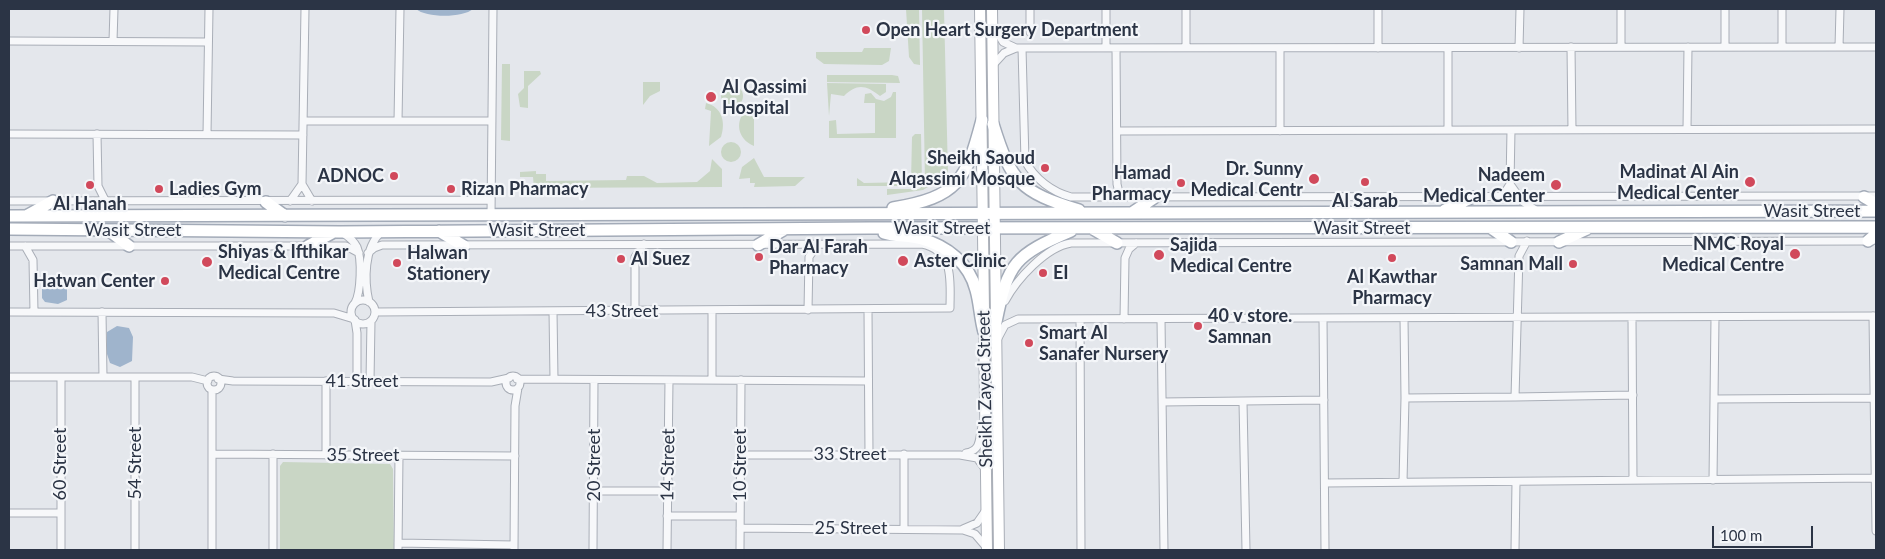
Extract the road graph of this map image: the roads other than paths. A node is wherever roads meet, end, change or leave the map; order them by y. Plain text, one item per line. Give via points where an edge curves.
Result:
1 (114, 9) edge
2 (209, 9) edge
3 (305, 9) edge
4 (400, 9) edge
5 (493, 9) edge
6 (980, 9) edge
7 (992, 9) edge
8 (1030, 9) edge
9 (1106, 9) edge
10 (1186, 9) edge
11 (1378, 9) edge
12 (1520, 9) edge
13 (1621, 9) edge
14 (1725, 9) edge
15 (1782, 9) edge
16 (1840, 9) edge
17 (993, 24) junction
18 (1030, 32) dead end
19 (9, 41) edge
20 (113, 42) junction
21 (208, 42) junction
22 (1621, 47) junction
23 (1688, 47) junction
24 (1725, 47) junction
25 (1782, 47) junction
26 (1839, 47) junction
27 (1876, 47) edge
28 (1019, 48) junction
29 (1106, 48) junction
30 (1116, 48) junction
31 (1186, 48) junction
32 (1280, 48) junction
33 (1378, 48) junction
34 (1448, 48) junction
35 (1519, 48) junction
36 (1571, 48) junction
37 (993, 67) junction
38 (303, 121) junction
39 (398, 121) junction
40 (492, 121) junction
41 (988, 122) junction
42 (1687, 129) junction
43 (1876, 129) edge
44 (1117, 130) junction
45 (1448, 130) junction
46 (1511, 130) junction
47 (1572, 130) junction
48 (1280, 131) junction
49 (9, 134) edge
50 (97, 134) junction
51 (207, 134) junction
52 (303, 135) junction
53 (302, 184) junction
54 (1117, 184) junction
55 (1510, 184) junction
56 (98, 186) junction
57 (1876, 196) edge
58 (1120, 197) junction
59 (1473, 197) junction
60 (1502, 197) junction
61 (1519, 197) junction
62 (1864, 197) junction
63 (1107, 198) junction
64 (1154, 198) junction
65 (9, 200) edge
66 (105, 200) junction
67 (491, 200) junction
68 (53, 201) junction
69 (88, 201) junction
70 (290, 201) junction
71 (312, 201) junction
72 (266, 202) junction
73 (1876, 204) edge
74 (1876, 211) edge
75 (1440, 212) junction
76 (1484, 212) junction
77 (1538, 212) junction
78 (1627, 212) junction
79 (877, 213) junction
80 (982, 213) junction
81 (995, 213) junction
82 (1092, 213) junction
83 (1132, 213) junction
84 (9, 216) edge
85 (26, 216) junction
86 (285, 216) junction
87 (491, 216) junction
88 (1562, 227) junction
89 (1591, 227) junction
90 (1876, 227) edge
91 (870, 228) junction
92 (982, 228) junction
93 (995, 228) junction
94 (1409, 228) junction
95 (1491, 228) junction
96 (9, 229) edge
97 (785, 229) junction
98 (1077, 229) junction
99 (1091, 229) junction
100 (108, 230) junction
101 (437, 230) junction
102 (382, 231) junction
103 (337, 232) junction
104 (1874, 239) edge
105 (1527, 241) junction
106 (1136, 242) junction
107 (1510, 242) junction
108 (1559, 242) junction
109 (1117, 243) junction
110 (626, 244) junction
111 (644, 244) junction
112 (800, 244) junction
113 (818, 244) junction
114 (931, 244) junction
115 (758, 245) junction
116 (9, 246) edge
117 (25, 246) junction
118 (42, 246) junction
119 (129, 246) junction
120 (308, 246) junction
121 (464, 246) junction
122 (358, 253) junction
123 (368, 253) junction
124 (1519, 256) junction
125 (635, 257) junction
126 (809, 257) junction
127 (1125, 258) junction
128 (33, 260) junction
129 (370, 302) junction
130 (354, 304) junction
131 (635, 310) junction
132 (808, 310) junction
133 (868, 310) junction
134 (553, 311) junction
135 (712, 311) junction
136 (9, 312) edge
137 (34, 312) junction
138 (102, 312) junction
139 (375, 312) junction
140 (334, 314) junction
141 (1874, 316) edge
142 (1323, 318) junction
143 (1404, 318) junction
144 (1517, 318) junction
145 (1632, 318) junction
146 (1714, 318) junction
147 (1080, 319) junction
148 (1124, 319) junction
149 (1161, 319) junction
150 (355, 320) junction
151 (371, 321) junction
152 (996, 322) junction
153 (984, 332) junction
154 (996, 343) junction
155 (9, 376) edge
156 (61, 377) junction
157 (102, 377) junction
158 (135, 377) junction
159 (509, 378) junction
160 (554, 379) junction
161 (594, 380) junction
162 (669, 380) junction
163 (712, 380) junction
164 (741, 380) junction
165 (868, 380) junction
166 (208, 381) junction
167 (326, 381) junction
168 (357, 381) junction
169 (370, 381) junction
170 (219, 382) junction
171 (491, 382) junction
172 (518, 384) junction
173 (508, 388) junction
174 (212, 390) junction
175 (1633, 395) junction
176 (1515, 397) junction
177 (1405, 398) junction
178 (1874, 398) junction
179 (1714, 399) junction
180 (1324, 400) junction
181 (1162, 402) junction
182 (1243, 402) junction
183 (515, 406) junction
184 (985, 418) junction
185 (212, 454) junction
186 (273, 454) junction
187 (326, 454) junction
188 (869, 454) junction
189 (904, 454) junction
190 (960, 454) junction
191 (399, 455) junction
192 (740, 455) junction
193 (514, 456) junction
194 (986, 471) junction
195 (1875, 478) edge
196 (1633, 480) junction
197 (1714, 480) junction
198 (1403, 482) junction
199 (1516, 482) junction
200 (1325, 483) junction
201 (594, 491) junction
202 (668, 491) junction
203 (986, 509) junction
204 (9, 513) edge
205 (60, 513) junction
206 (667, 516) junction
207 (740, 516) junction
208 (740, 528) junction
209 (904, 528) junction
210 (962, 530) junction
211 (1876, 531) edge
212 (398, 547) edge
213 (454, 547) edge
214 (514, 547) edge
215 (987, 549) edge
216 (61, 550) edge
217 (136, 550) edge
218 (212, 550) edge
219 (273, 550) edge
220 (593, 550) edge
221 (667, 550) edge
222 (740, 550) edge
223 (999, 550) edge
224 (1082, 550) edge
225 (1164, 550) edge
226 (1246, 550) edge
227 (1325, 550) edge
228 (1515, 550) edge

1 - 20 street
2 - 21 street
3 - 38 street
4 - 39 street
5 - 40 street
6 - 41 main road
7 - 17 main road
8 - 18 street
9 - 29 street
10 - 31 street
11 - 33 street
12 - 35 street
13 - 22 street
14 - 24 street
15 - 25 street
16 - 26 street
17 - 28 street via 1003,42
17 - 37 main road
19 - 20 street
20 - 21 street
21 - 51 street
22 - 23 street
22 - 36 street
23 - 24 street
23 - 42 street
24 - 25 street
25 - 26 street
26 - 27 street
28 - 29 street
28 - 37 street via 999,56
28 - 63 street via 1024,151 1028,167 1048,187 1063,195
29 - 30 street
30 - 31 street
30 - 44 street
31 - 32 street
32 - 33 street
32 - 48 street
33 - 34 street
34 - 35 street
34 - 45 street
35 - 36 street
36 - 47 street
37 - 41 main road
38 - 39 street
38 - 52 street
39 - 40 street
40 - 67 street
41 - 79 main road via 970,163 955,184 927,201
41 - 80 main road, Sheikh Zayed Street
41 - 81 main road, Sheikh Zayed Street
41 - 82 main road via 1005,161 1027,189 1048,200
42 - 43 street
42 - 47 street
44 - 48 street
44 - 54 street
45 - 46 street
45 - 48 street
46 - 47 street
46 - 55 street
49 - 50 street
50 - 51 street
50 - 56 street
51 - 52 street
52 - 53 street
53 - 70 street
53 - 71 street
54 - 58 street
54 - 63 street
55 - 60 street
55 - 61 street
56 - 66 street
56 - 69 street
57 - 62 street
58 - 63 street
58 - 64 street
59 - 60 street
59 - 64 street
59 - 75 main road
60 - 61 street
61 - 62 street
61 - 77 street
62 - 73 main road
64 - 83 main road
65 - 68 street
66 - 69 street
66 - 72 street
67 - 71 street
67 - 87 street
68 - 69 street
68 - 85 main road
70 - 71 street
70 - 72 street
72 - 86 main road
74 - 78 main road, Wasit Street
75 - 76 main road, Wasit Street
75 - 83 main road, Wasit Street
76 - 77 main road, Wasit Street
76 - 94 main road via 1462,219 1407,220 1404,224
77 - 78 main road, Wasit Street
78 - 88 main road via 1626,220 1577,220
79 - 80 main road, Wasit Street
79 - 87 main road, Wasit Street
80 - 81 main road, Wasit Street
80 - 92 main road, Sheikh Zayed Street
81 - 82 main road, Wasit Street
81 - 93 main road, Sheikh Zayed Street
82 - 83 main road, Wasit Street
84 - 85 main road, Wasit Street
85 - 86 main road, Wasit Street
86 - 87 main road, Wasit Street
88 - 89 main road, Wasit Street
88 - 95 main road, Wasit Street
89 - 90 main road, Wasit Street
89 - 108 main road
91 - 92 main road, Wasit Street
91 - 97 main road, Wasit Street
91 - 114 main road via 894,236 916,237
92 - 93 main road, Wasit Street
92 - 153 main road, Sheikh Zayed Street
93 - 98 main road, Wasit Street
93 - 152 main road, Sheikh Zayed Street
94 - 95 main road, Wasit Street
94 - 99 main road, Wasit Street
95 - 107 main road
96 - 100 main road, Wasit Street
97 - 101 main road, Wasit Street
97 - 115 main road
98 - 99 main road, Wasit Street
98 - 152 main road via 1040,244 1016,262 1005,282
99 - 109 main road
100 - 103 main road, Wasit Street
100 - 119 main road
101 - 102 main road, Wasit Street
101 - 121 main road
102 - 103 main road, Wasit Street
102 - 123 street
103 - 120 main road
103 - 122 street via 353,241
104 - 108 street
105 - 107 street
105 - 108 street
105 - 124 street
106 - 107 street
106 - 109 street
106 - 127 street
107 - 124 street
109 - 127 street
109 - 152 street via 1071,243 1052,249 1008,294
110 - 111 street
110 - 121 street
110 - 125 street
111 - 115 street
111 - 125 street
112 - 113 street
112 - 115 street
112 - 126 street
113 - 114 street
113 - 126 street
114 - 133 street, 43 Street via 948,264 950,308
114 - 153 main road via 951,252 968,271 977,291
116 - 117 street
117 - 118 street
117 - 128 street
118 - 119 street
118 - 128 street
119 - 120 street
120 - 122 street via 349,246
121 - 123 street via 382,246
122 - 130 street via 359,290
123 - 129 street
124 - 144 street
125 - 131 street
126 - 132 street
127 - 148 street
128 - 137 street
129 - 130 street via 362,300
129 - 139 street
130 - 140 street
130 - 150 street via 352,314
131 - 134 street, 43 Street
131 - 135 street, 43 Street
132 - 133 street, 43 Street
132 - 135 street, 43 Street
133 - 165 street
134 - 139 street, 43 Street
134 - 160 street
135 - 163 street
136 - 137 street
137 - 138 street
138 - 140 street
138 - 157 street
139 - 151 street
140 - 150 street
141 - 146 street
141 - 178 street
142 - 143 street
142 - 149 street
142 - 180 street
143 - 144 street
143 - 177 street
144 - 145 street
144 - 176 street
145 - 146 street
145 - 175 street
146 - 179 street
147 - 148 street
147 - 154 street via 1013,320 1005,326
147 - 224 street
148 - 149 street
149 - 181 street
150 - 151 street
150 - 168 street
151 - 169 street
152 - 154 main road, Sheikh Zayed Street
153 - 184 main road, Sheikh Zayed Street
154 - 223 main road, Sheikh Zayed Street
155 - 156 street
156 - 157 street
156 - 205 street, 60 Street
157 - 158 street
158 - 166 street via 192,376
158 - 217 street, 54 Street
159 - 171 street, 41 Street
159 - 172 street, 41 Street
159 - 173 street via 506,382
160 - 161 street
160 - 172 street via 534,379
161 - 162 street
161 - 201 street, 20 Street
162 - 163 street
162 - 202 street, 14 Street
163 - 164 street
164 - 165 street
164 - 192 street, 10 Street
165 - 188 street
166 - 170 street via 212,377
166 - 174 street
167 - 168 street, 41 Street
167 - 170 street, 41 Street
167 - 187 street
168 - 169 street, 41 Street
169 - 171 street, 41 Street
170 - 174 street
171 - 173 street, 41 Street
172 - 173 street
172 - 183 street
173 - 183 street
174 - 185 street
175 - 176 street
175 - 196 street
176 - 177 street
177 - 198 street
178 - 179 street
178 - 195 street
179 - 197 street
180 - 182 street
180 - 200 street
181 - 182 street
181 - 225 street
182 - 226 street
183 - 193 street
184 - 190 street via 978,447
184 - 194 main road, Sheikh Zayed Street
185 - 186 street, 35 Street
185 - 218 street
186 - 187 street, 35 Street
186 - 219 street
187 - 191 street, 35 Street
188 - 189 street, 33 Street
188 - 192 street, 33 Street
189 - 190 street, 33 Street
189 - 209 street
190 - 194 street, 33 Street via 977,458
191 - 193 street, 35 Street
191 - 212 street
192 - 207 street, 10 Street
193 - 214 street
194 - 203 main road, Sheikh Zayed Street
195 - 197 street
195 - 211 street
196 - 197 street
196 - 199 street
198 - 199 street
198 - 200 street
199 - 228 street
200 - 227 street
201 - 202 street
201 - 220 street, 20 Street
202 - 206 street, 14 Street
203 - 210 street via 977,523
203 - 215 main road, Sheikh Zayed Street
204 - 205 street
205 - 216 street, 60 Street
206 - 207 street
206 - 221 street, 14 Street
207 - 208 street, 10 Street
208 - 209 street, 25 Street
208 - 222 street, 10 Street
209 - 210 street, 25 Street
210 - 215 street, 25 Street via 975,534
212 - 213 street
213 - 214 street

